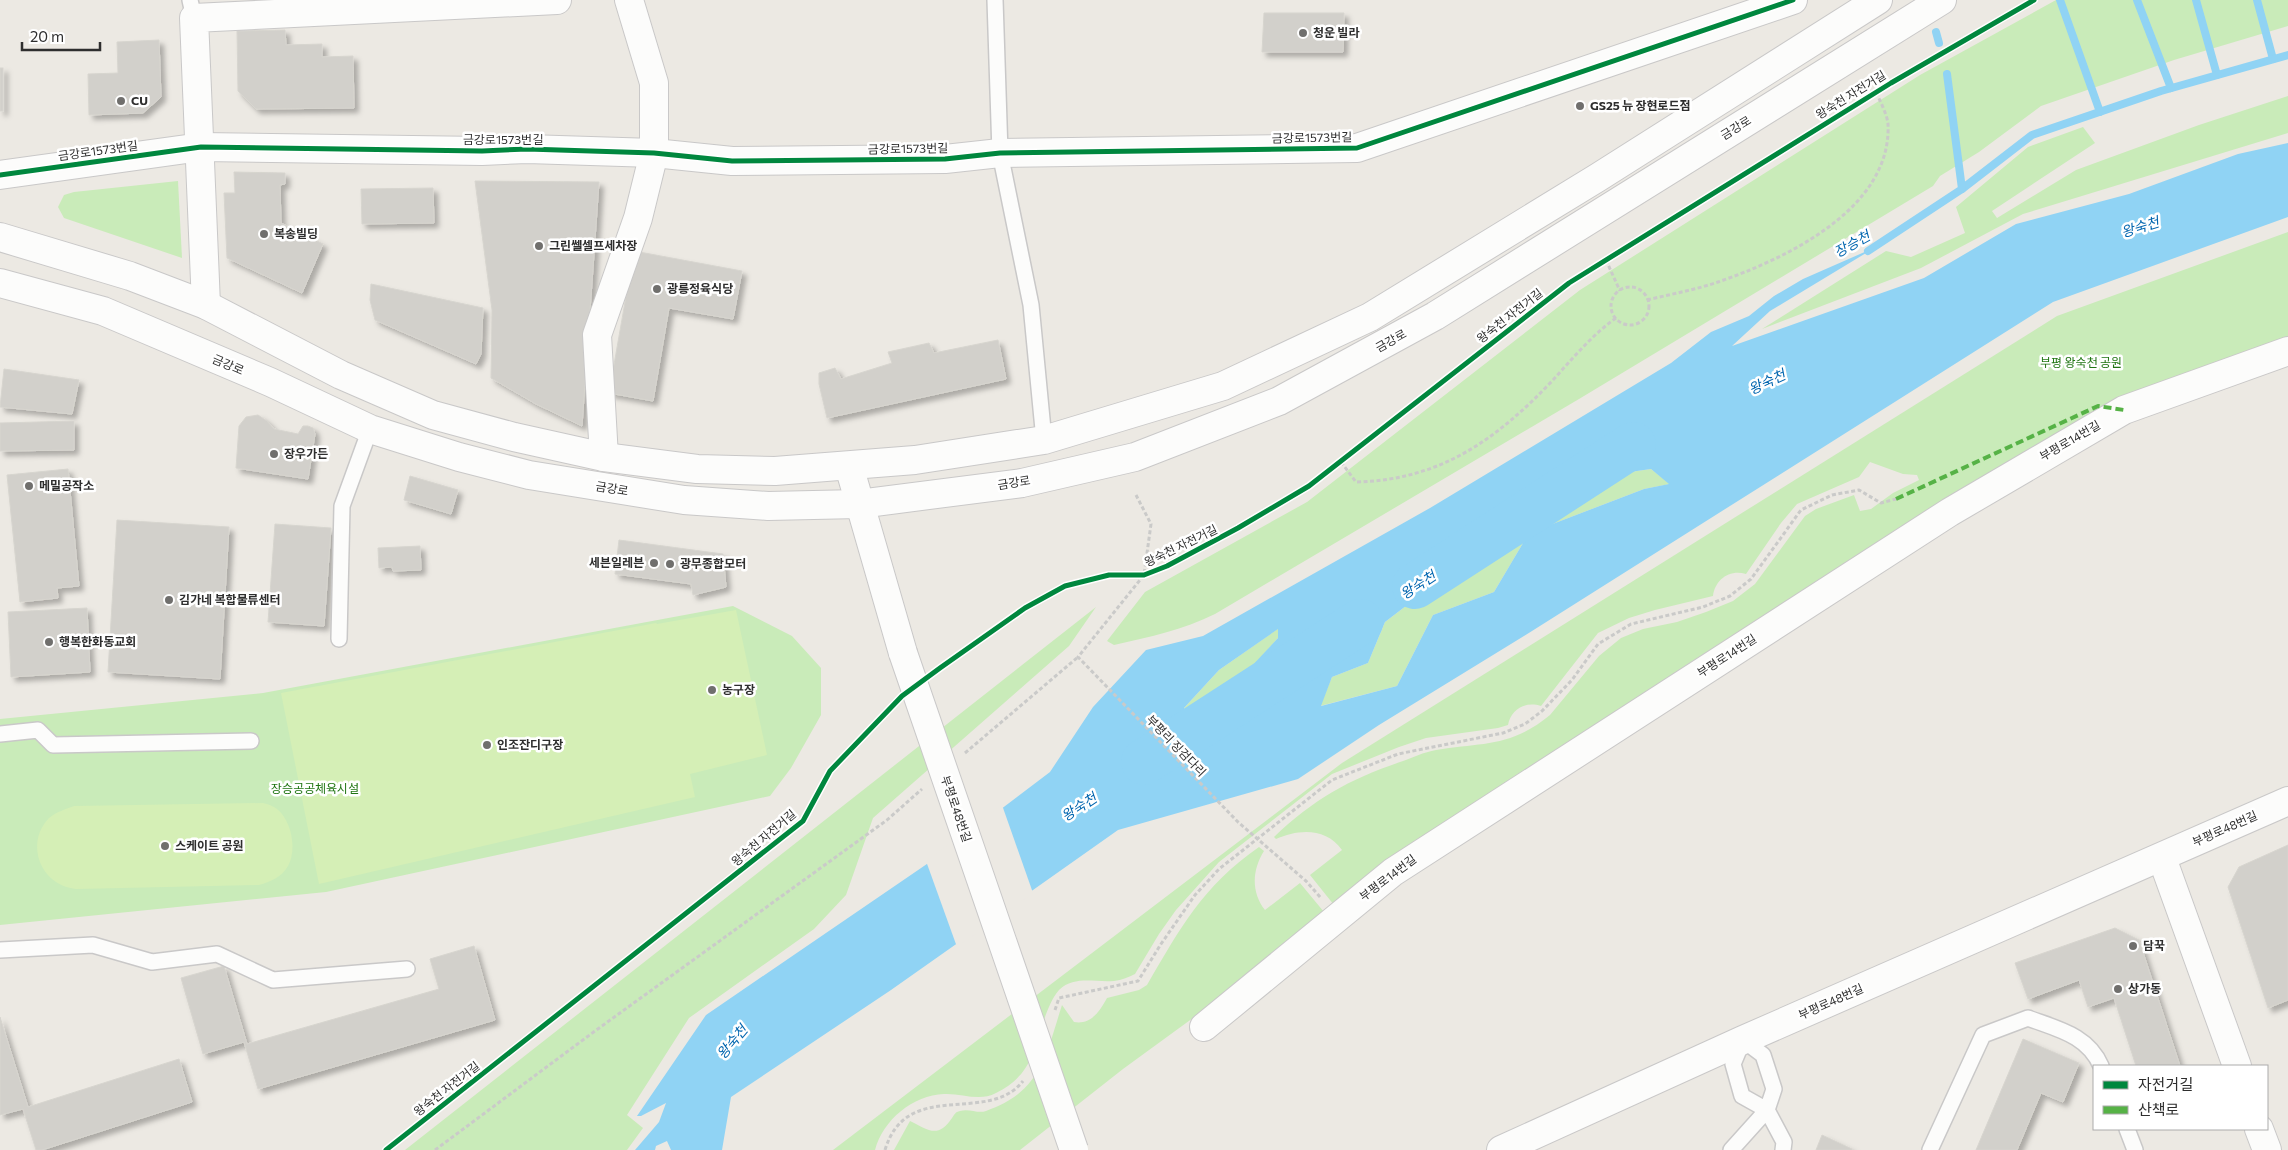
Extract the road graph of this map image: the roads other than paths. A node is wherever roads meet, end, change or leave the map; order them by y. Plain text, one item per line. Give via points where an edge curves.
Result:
1 (557, 0) edge
2 (629, 0) edge
3 (995, 0) edge
4 (1794, 0) edge
5 (1878, 0) edge
6 (1942, 0) edge
7 (192, 9) edge
8 (201, 147) junction
9 (654, 153) junction
10 (1000, 153) junction
11 (0, 174) edge
12 (0, 238) edge
13 (0, 283) edge
14 (206, 305) junction
15 (2288, 350) edge
16 (370, 429) junction
17 (1044, 440) junction
18 (604, 457) junction
19 (849, 466) junction
20 (859, 504) junction
21 (338, 639) dead end
22 (0, 734) edge
23 (251, 741) dead end
24 (2288, 801) edge
25 (2162, 858) junction
26 (0, 950) edge
27 (407, 969) dead end
28 (1204, 1027) dead end
29 (1743, 1040) junction
30 (2101, 1065) edge
31 (2237, 1065) edge
32 (1767, 1110) junction
33 (2127, 1130) edge
34 (2259, 1130) edge
35 (1074, 1150) edge
36 (1501, 1150) edge
37 (1731, 1150) edge
38 (1783, 1150) edge
39 (1930, 1150) edge
40 (2136, 1150) edge
41 (2267, 1150) edge

1 - 7 street
2 - 9 street via 654,83
3 - 10 lane
4 - 10 street, 금강로1573번길 via 1357,148
5 - 17 street via 1370,316 1223,386
6 - 20 street, 금강로 via 1435,316 1279,402 1135,457 1022,483
7 - 8 street
8 - 9 street, 금강로1573번길
8 - 11 street, 금강로1573번길
8 - 14 street
9 - 10 street, 금강로1573번길 via 732,161 945,159
9 - 18 street via 638,218 598,334
10 - 17 lane via 1031,305
12 - 14 street via 130,276
13 - 16 street, 금강로 via 103,311 270,382
14 - 18 street via 341,375 433,415
15 - 28 street, 부평로14번길 via 2124,410 1950,512 1393,872
16 - 20 street, 금강로 via 529,475 607,489 684,500 768,506
16 - 21 lane via 342,506
17 - 19 street via 915,460
18 - 19 street via 697,469 776,471
19 - 20 street, 부평로48번길
20 - 35 street, 부평로48번길, bridge via 903,653
22 - 23 lane via 38,730 53,745
24 - 25 street, 부평로48번길
25 - 29 street, 부평로48번길
25 - 31 street
26 - 27 lane via 92,945 152,962 217,954 273,980
29 - 32 lane via 1763,1055 1774,1089
29 - 32 lane via 1733,1064 1742,1096
29 - 36 street, 부평로48번길
30 - 39 lane via 2095,1053 2073,1035 2028,1018 1983,1034
32 - 37 lane
32 - 38 lane via 1784,1142
33 - 40 lane
34 - 41 street

